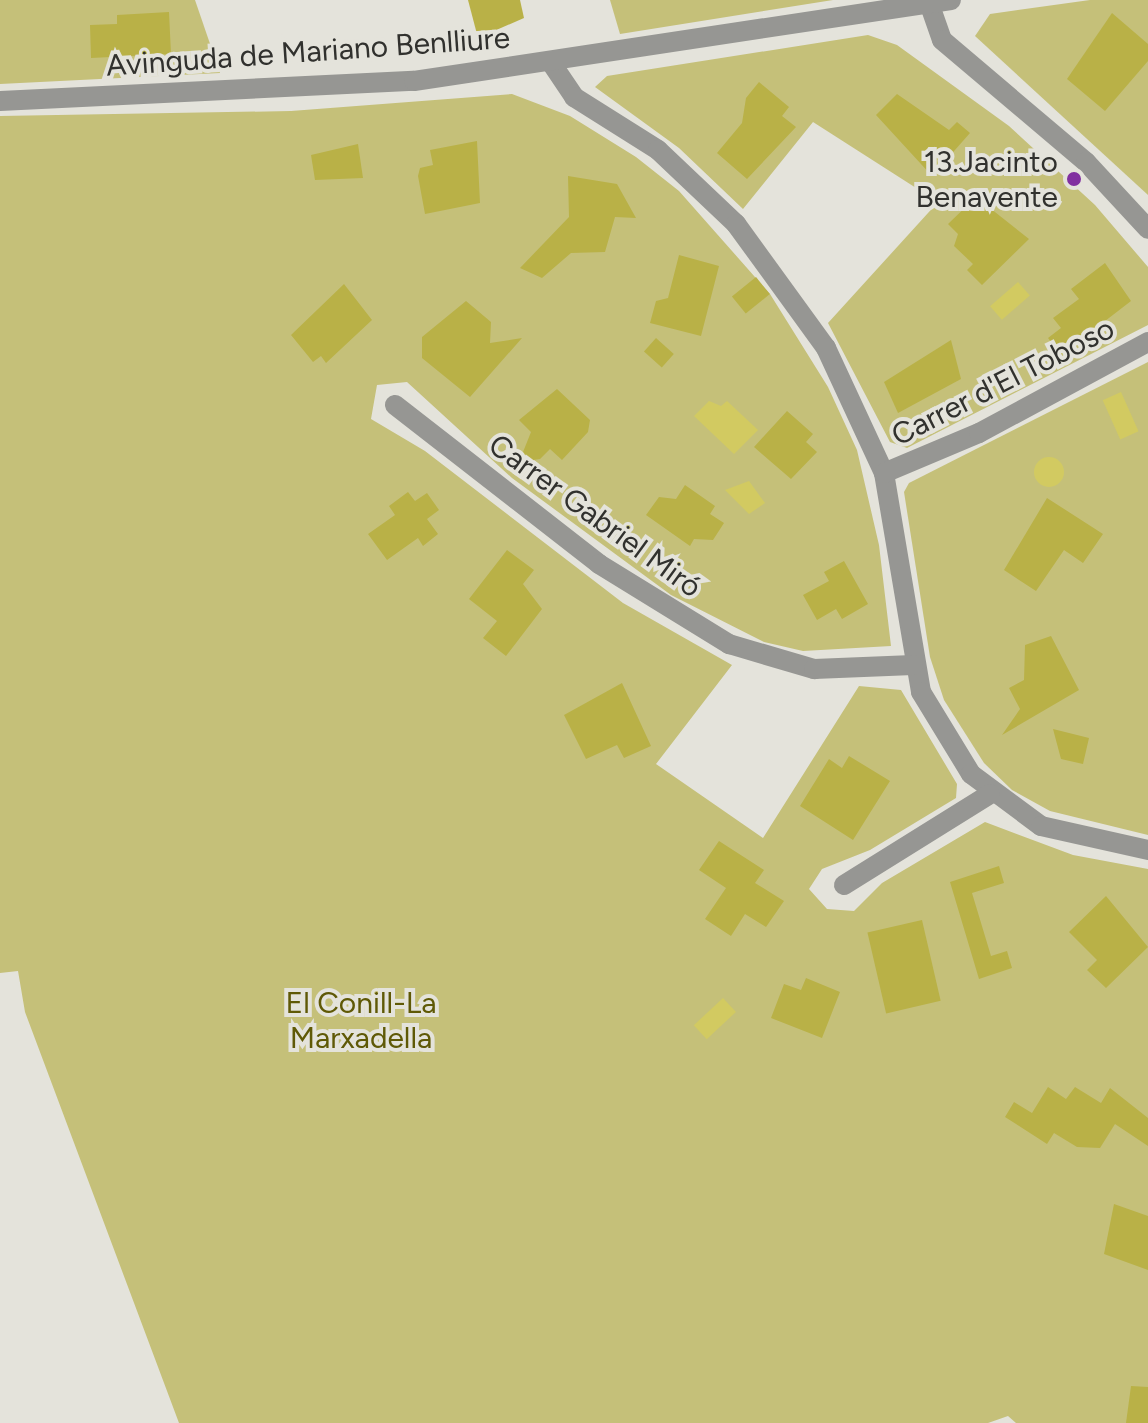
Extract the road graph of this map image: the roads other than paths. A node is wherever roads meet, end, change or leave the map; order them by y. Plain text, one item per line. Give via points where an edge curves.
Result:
1 (951, 0) edge
2 (928, 1) edge
3 (552, 64) junction
4 (0, 101) edge
5 (1148, 229) edge
6 (1148, 342) edge
7 (395, 405) dead end
8 (884, 473) junction
9 (913, 665) junction
10 (990, 794) junction
11 (1148, 850) edge
12 (844, 885) dead end

1 - 2 street, Avinguda de Mariano Benlliure
2 - 3 street, Avinguda de Mariano Benlliure
2 - 5 street via 942,40 1086,162
3 - 4 street, Avinguda de Mariano Benlliure via 414,81
3 - 8 street via 574,97 658,150 766,260 826,348
6 - 8 street, Carrer d'El Toboso via 979,433
7 - 9 street, Carrer Gabriel Miró via 599,564 729,644 814,669
8 - 9 street
9 - 10 street via 948,739
10 - 11 street via 1041,826
10 - 12 street

